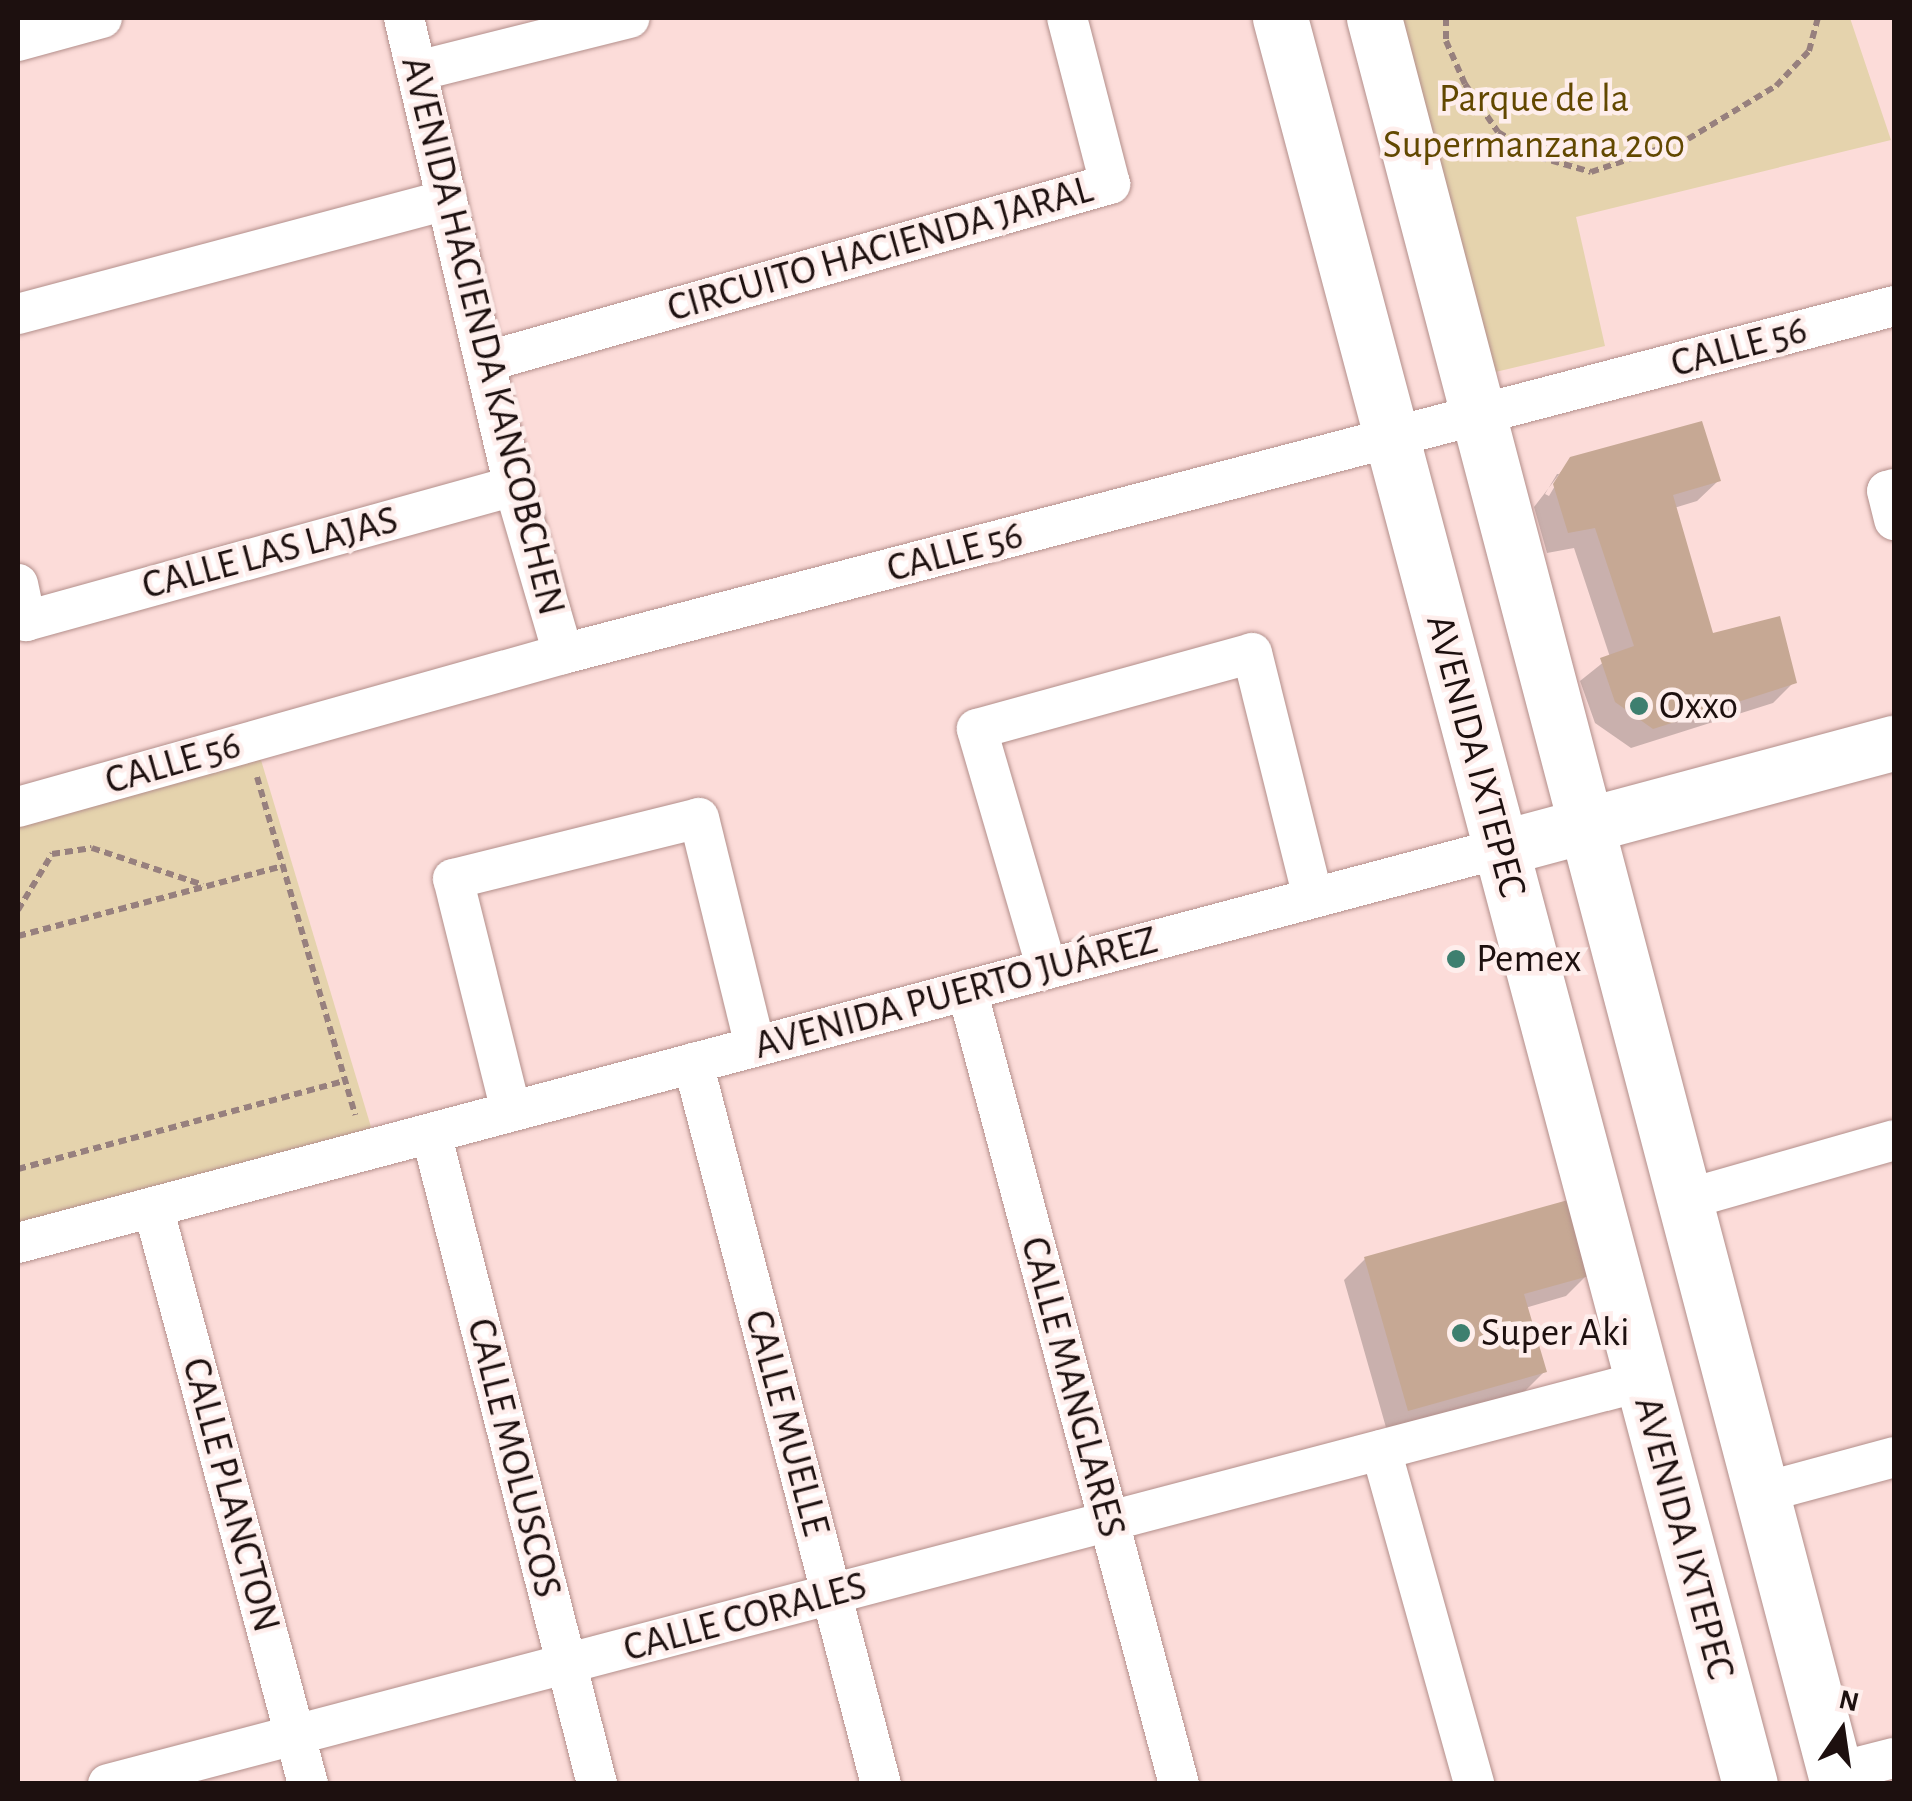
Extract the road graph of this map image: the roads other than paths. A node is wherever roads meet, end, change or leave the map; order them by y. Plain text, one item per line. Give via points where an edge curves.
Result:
1 (102, 18) edge
2 (404, 18) edge
3 (630, 18) edge
4 (1067, 18) edge
5 (1280, 18) edge
6 (1374, 18) edge
7 (18, 40) edge
8 (417, 70) junction
9 (448, 200) junction
10 (1894, 306) edge
11 (18, 314) edge
12 (485, 362) junction
13 (1478, 416) junction
14 (1392, 438) junction
15 (514, 486) junction
16 (1894, 490) edge
17 (1894, 520) edge
18 (22, 602) edge
19 (563, 654) junction
20 (1894, 743) edge
21 (18, 807) edge
22 (1586, 826) junction
23 (1501, 848) junction
24 (1313, 898) junction
25 (1047, 969) junction
26 (966, 990) junction
27 (755, 1046) junction
28 (693, 1063) junction
29 (511, 1112) junction
30 (431, 1132) junction
31 (1894, 1140) edge
32 (1684, 1200) junction
33 (153, 1207) junction
34 (18, 1243) edge
35 (1643, 1381) junction
36 (1381, 1450) junction
37 (1894, 1457) edge
38 (1761, 1492) junction
39 (1109, 1521) junction
40 (832, 1594) junction
41 (566, 1664) junction
42 (295, 1734) junction
43 (1894, 1758) edge
44 (1836, 1778) edge
45 (108, 1784) edge
46 (308, 1784) edge
47 (597, 1784) edge
48 (881, 1784) edge
49 (1179, 1784) edge
50 (1474, 1784) edge
51 (1750, 1784) edge

1 - 7 street
2 - 8 street, AVENIDA HACIENDA KANCOBCHEN
3 - 8 street
4 - 12 street, CIRCUITO HACIENDA JARAL via 1110,184
5 - 14 main road, AVENIDA IXTEPEC
6 - 13 main road
8 - 9 street, AVENIDA HACIENDA KANCOBCHEN
9 - 11 street
9 - 12 street, AVENIDA HACIENDA KANCOBCHEN
10 - 13 street, CALLE 56
12 - 15 street, AVENIDA HACIENDA KANCOBCHEN
13 - 14 street, CALLE 56
13 - 22 main road
14 - 19 street, CALLE 56
14 - 23 main road, AVENIDA IXTEPEC
15 - 18 street, CALLE LAS LAJAS
15 - 19 street, AVENIDA HACIENDA KANCOBCHEN
16 - 17 street via 1887,491
19 - 21 street, CALLE 56
20 - 22 main road, AVENIDA PUERTO JUÁREZ
22 - 23 main road, AVENIDA PUERTO JUÁREZ
22 - 32 main road
23 - 24 street, AVENIDA PUERTO JUÁREZ
23 - 35 main road, AVENIDA IXTEPEC
24 - 25 street, AVENIDA PUERTO JUÁREZ
24 - 25 street via 1252,653 977,728
25 - 26 street, AVENIDA PUERTO JUÁREZ
26 - 27 street, AVENIDA PUERTO JUÁREZ
26 - 39 street, CALLE MANGLARES
27 - 28 street, AVENIDA PUERTO JUÁREZ
27 - 29 street via 698,818 453,878
28 - 29 street, AVENIDA PUERTO JUÁREZ
28 - 40 street, CALLE MUELLE
29 - 30 street, AVENIDA PUERTO JUÁREZ
30 - 33 street, AVENIDA PUERTO JUÁREZ
30 - 41 street, CALLE MOLUSCOS
31 - 32 street
32 - 38 main road
33 - 34 street, AVENIDA PUERTO JUÁREZ
33 - 42 street, CALLE PLANCTON
35 - 36 street, CALLE CORALES
35 - 51 main road, AVENIDA IXTEPEC
36 - 39 street, CALLE CORALES
36 - 50 street
37 - 38 street
38 - 44 main road
39 - 40 street, CALLE CORALES
39 - 49 street, CALLE MANGLARES
40 - 41 street, CALLE CORALES
40 - 48 street, CALLE MUELLE
41 - 42 street, CALLE CORALES
41 - 47 street, CALLE MOLUSCOS
42 - 45 street, CALLE CORALES
42 - 46 street, CALLE PLANCTON
43 - 44 street

